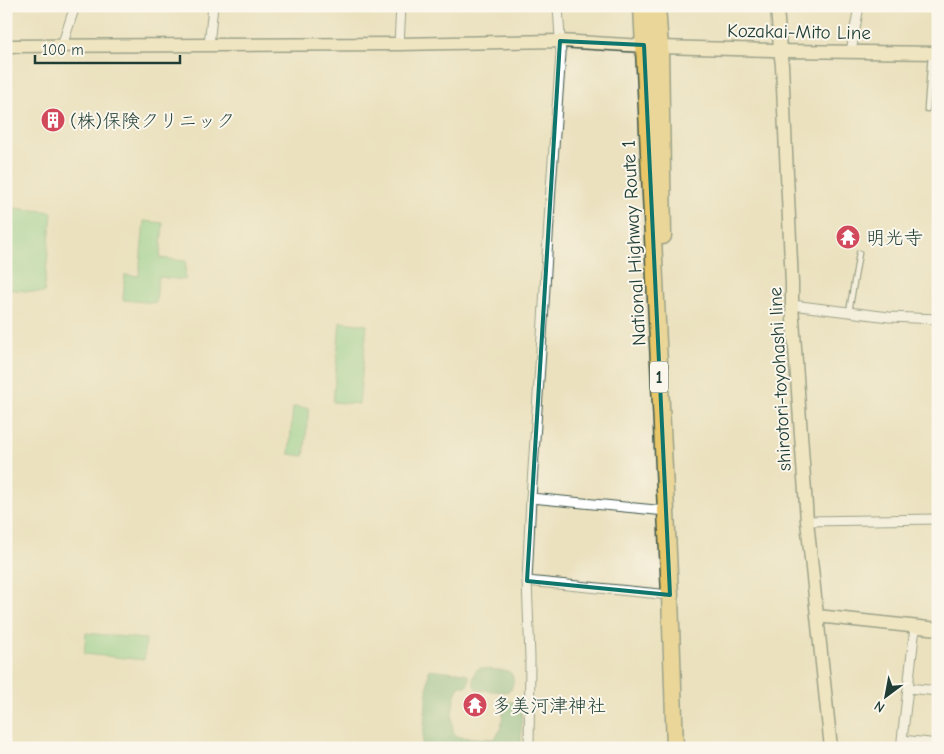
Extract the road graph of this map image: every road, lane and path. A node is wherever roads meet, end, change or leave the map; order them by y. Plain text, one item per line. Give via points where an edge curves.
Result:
1 (75, 6) edge
2 (213, 6) edge
3 (402, 6) edge
4 (558, 6) edge
5 (642, 6) edge
6 (657, 6) edge
7 (777, 6) edge
8 (859, 6) edge
9 (560, 41) junction
10 (399, 44) junction
11 (209, 45) junction
12 (6, 46) edge
13 (62, 46) junction
14 (652, 46) junction
15 (780, 50) junction
16 (850, 52) junction
17 (934, 53) edge
18 (927, 109) dead end
19 (859, 253) dead end
20 (792, 305) junction
21 (849, 312) junction
22 (938, 319) edge
23 (531, 498) junction
24 (666, 511) junction
25 (938, 519) edge
26 (807, 521) junction
27 (527, 581) junction
28 (670, 595) junction
29 (817, 616) junction
30 (915, 627) junction
31 (938, 629) edge
32 (908, 688) junction
33 (938, 691) edge
34 (938, 744) edge
35 (529, 748) edge
36 (675, 748) edge
37 (686, 748) edge
38 (830, 748) edge

1 - 13 street
2 - 11 street
3 - 10 street
4 - 9 street
5 - 14 highway, National Highway Route 1 / 1
6 - 14 highway, National Highway Route 1 / 1
7 - 15 main road, shirotori-toyohashi line
8 - 16 street
9 - 10 main road, Kozakai-Mito Line
9 - 14 main road, Kozakai-Mito Line
9 - 23 street
10 - 11 main road, Kozakai-Mito Line
11 - 13 main road, Kozakai-Mito Line
12 - 13 main road, Kozakai-Mito Line
14 - 15 main road, Kozakai-Mito Line
14 - 24 highway, National Highway Route 1 / 1
14 - 37 highway, National Highway Route 1 / 1
15 - 16 main road, Kozakai-Mito Line
15 - 20 main road, shirotori-toyohashi line
16 - 17 main road, Kozakai-Mito Line
17 - 18 lane
19 - 21 lane
20 - 21 street
20 - 26 main road, shirotori-toyohashi line
21 - 22 street
23 - 24 street
23 - 27 street
24 - 28 highway, National Highway Route 1 / 1
25 - 26 street
26 - 29 main road, shirotori-toyohashi line
27 - 28 street
27 - 35 street
28 - 36 highway, National Highway Route 1 / 1
29 - 30 main road
29 - 38 main road, shirotori-toyohashi line
30 - 31 main road
30 - 32 street
32 - 33 street
32 - 34 street via 902,740

